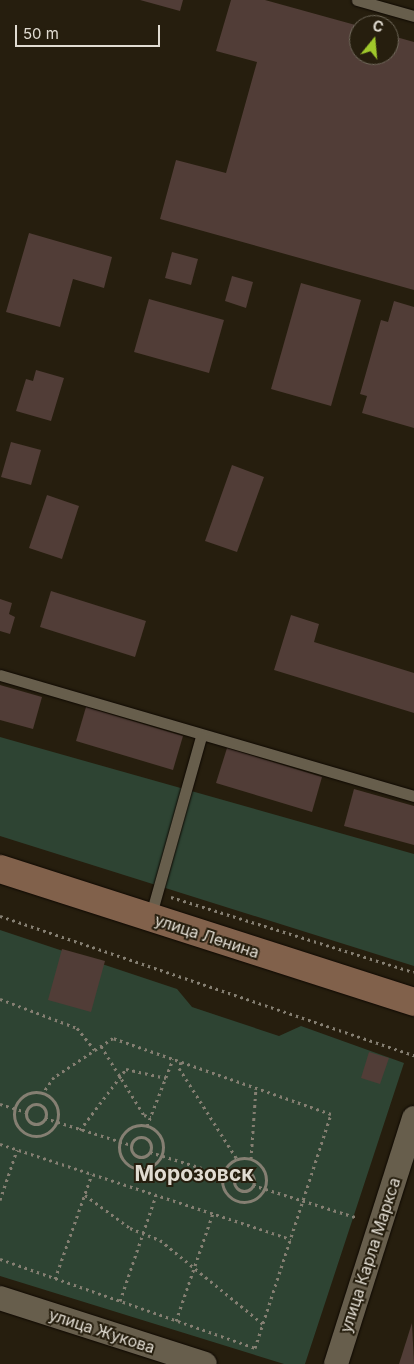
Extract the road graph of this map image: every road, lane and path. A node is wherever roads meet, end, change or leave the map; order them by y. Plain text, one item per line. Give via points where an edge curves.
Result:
1 (357, 0) edge
2 (414, 16) edge
3 (0, 675) edge
4 (201, 736) junction
5 (414, 796) edge
6 (0, 869) edge
7 (153, 905) junction
8 (0, 916) edge
9 (414, 972) edge
10 (0, 999) edge
11 (414, 1002) edge
12 (101, 1046) junction
13 (95, 1050) junction
14 (414, 1056) edge
15 (173, 1059) junction
16 (181, 1062) junction
17 (119, 1075) junction
18 (166, 1078) junction
19 (256, 1088) junction
20 (43, 1093) junction
21 (0, 1104) edge
22 (15, 1109) junction
23 (26, 1112) junction
24 (151, 1117) junction
25 (45, 1118) junction
26 (414, 1118) edge
27 (56, 1122) junction
28 (147, 1126) junction
29 (80, 1130) junction
30 (119, 1142) junction
31 (0, 1144) edge
32 (131, 1145) junction
33 (17, 1150) junction
34 (150, 1152) junction
35 (161, 1155) junction
36 (251, 1159) junction
37 (237, 1160) junction
38 (92, 1174) junction
39 (223, 1175) junction
40 (234, 1178) junction
41 (253, 1184) junction
42 (265, 1188) junction
43 (85, 1195) junction
44 (156, 1195) junction
45 (0, 1200) edge
46 (303, 1200) junction
47 (213, 1214) junction
48 (355, 1217) dead end
49 (143, 1234) junction
50 (290, 1239) junction
51 (0, 1260) edge
52 (195, 1267) junction
53 (55, 1279) junction
54 (0, 1298) edge
55 (120, 1301) junction
56 (176, 1321) junction
57 (263, 1324) junction
58 (205, 1364) edge
59 (336, 1364) edge

1 - 2 lane
3 - 4 lane
4 - 5 lane
4 - 7 lane
6 - 7 street, улица Ленина
7 - 9 path
7 - 11 street, улица Ленина
8 - 14 path
10 - 13 path via 77,1028
12 - 13 path
12 - 15 path via 113,1038
12 - 17 path
13 - 20 path via 54,1077
15 - 16 path
15 - 18 path
16 - 19 path
16 - 37 path via 179,1068
17 - 18 path via 134,1068
17 - 24 path via 144,1115
17 - 29 path
18 - 24 path
19 - 36 path
19 - 46 path via 331,1114
20 - 22 path via 25,1094
20 - 27 path via 56,1104
21 - 22 path
22 - 23 path
22 - 27 path via 19,1127 30,1134 42,1134
23 - 25 path via 33,1123
23 - 25 path via 30,1106 39,1104 46,1111
24 - 28 path
25 - 27 path
26 - 59 street, улица Карла Маркса
27 - 29 path
28 - 30 path via 133,1126
28 - 35 path via 159,1134
29 - 30 path
30 - 32 path
30 - 35 path via 122,1158 134,1167 150,1166
31 - 33 path
32 - 34 path via 138,1157
32 - 34 path via 144,1138
33 - 38 path
33 - 45 path
34 - 35 path
35 - 39 path
36 - 37 path
36 - 42 path via 262,1168
37 - 39 path
38 - 43 path
38 - 44 path
39 - 40 path
39 - 42 path via 225,1191 238,1201 254,1200
40 - 41 path via 241,1190
40 - 41 path via 247,1171
41 - 42 path
42 - 46 path
43 - 49 path
43 - 53 path
44 - 47 path
44 - 49 path
46 - 48 path
46 - 50 path
47 - 50 path
47 - 52 path
49 - 52 path via 160,1240
49 - 55 path
50 - 57 path
51 - 53 path
52 - 56 path
52 - 57 path
53 - 55 path
54 - 58 street, улица Жукова
55 - 56 path
56 - 57 path via 255,1348

